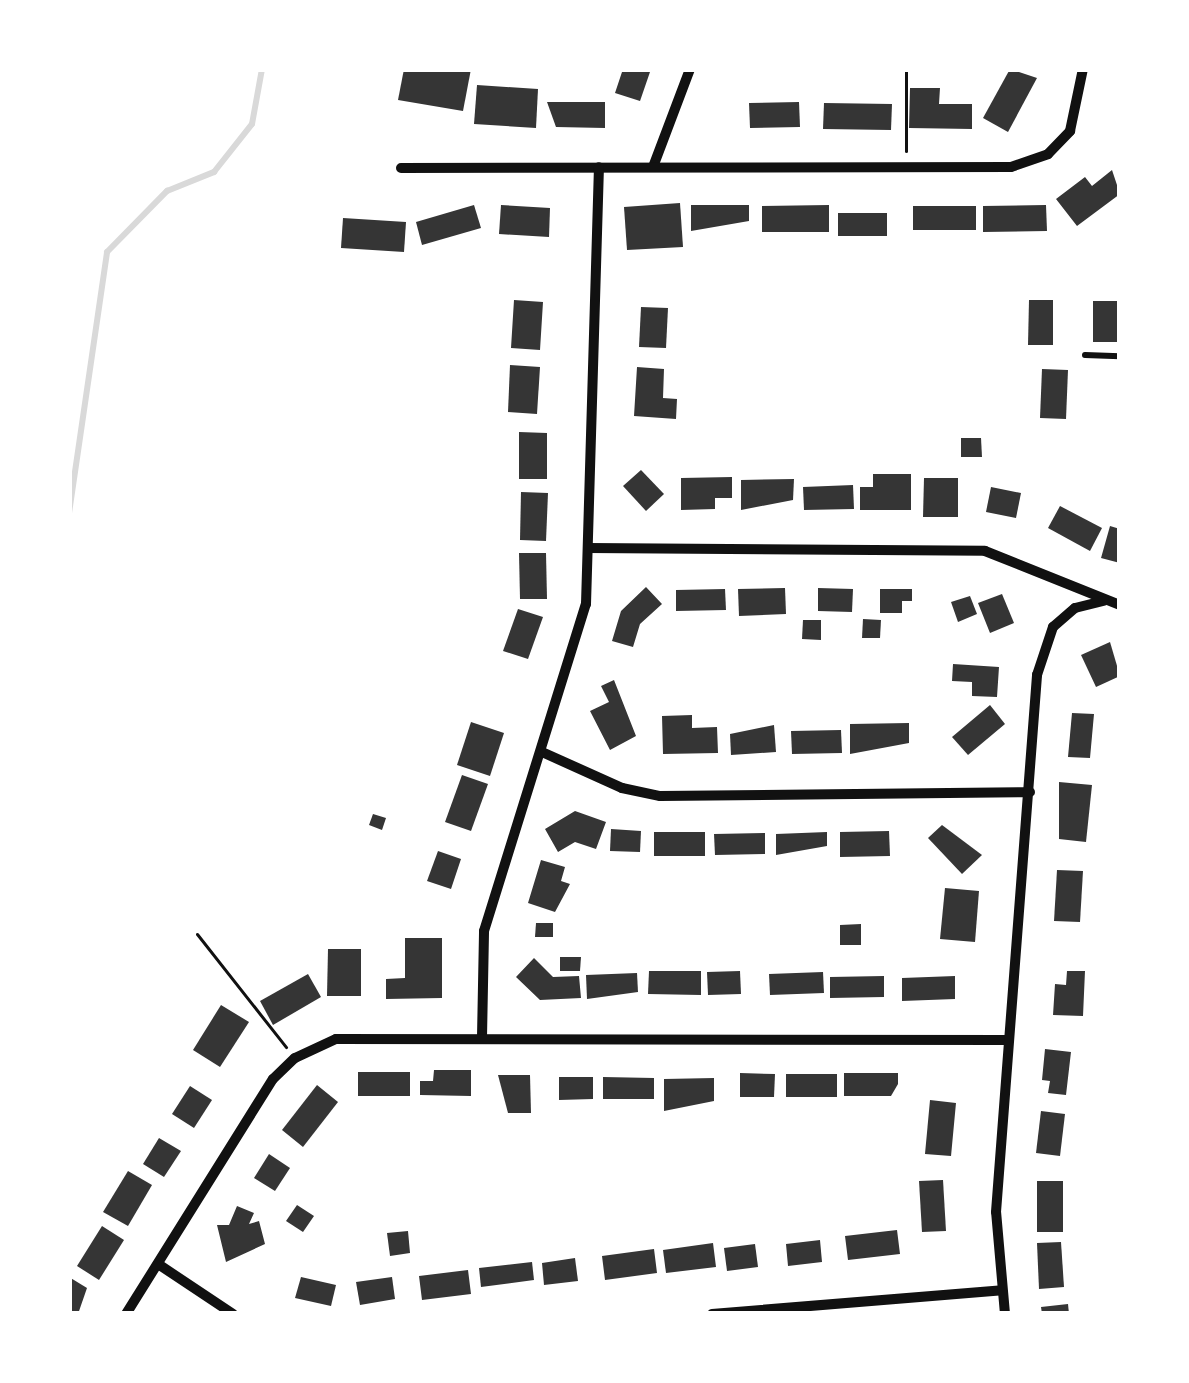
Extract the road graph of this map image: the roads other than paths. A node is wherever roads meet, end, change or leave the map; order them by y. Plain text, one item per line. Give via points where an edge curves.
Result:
1 (690, 69) edge
2 (1083, 69) edge
3 (401, 167) dead end
4 (599, 167) junction
5 (653, 167) junction
6 (1085, 355) dead end
7 (1120, 356) edge
8 (588, 548) junction
9 (1104, 601) junction
10 (1120, 605) edge
11 (542, 752) junction
12 (1030, 792) junction
13 (482, 1037) junction
14 (1008, 1040) junction
15 (158, 1264) junction
16 (1002, 1290) junction
17 (127, 1314) edge
18 (233, 1314) edge
19 (712, 1314) edge
20 (1005, 1314) edge

1 - 5 street
2 - 5 street via 1078,112 1048,154 1011,167
3 - 4 street
4 - 5 street
4 - 8 street
6 - 7 lane
8 - 9 street via 985,551
8 - 11 street via 582,627
9 - 10 street
9 - 12 street via 1065,615 1045,644
11 - 12 street via 660,796
11 - 13 street via 484,931
12 - 14 street
13 - 14 street
13 - 15 street via 352,1037 295,1058 273,1079
14 - 16 street via 996,1212
15 - 17 street
15 - 18 street
16 - 19 street
16 - 20 street

